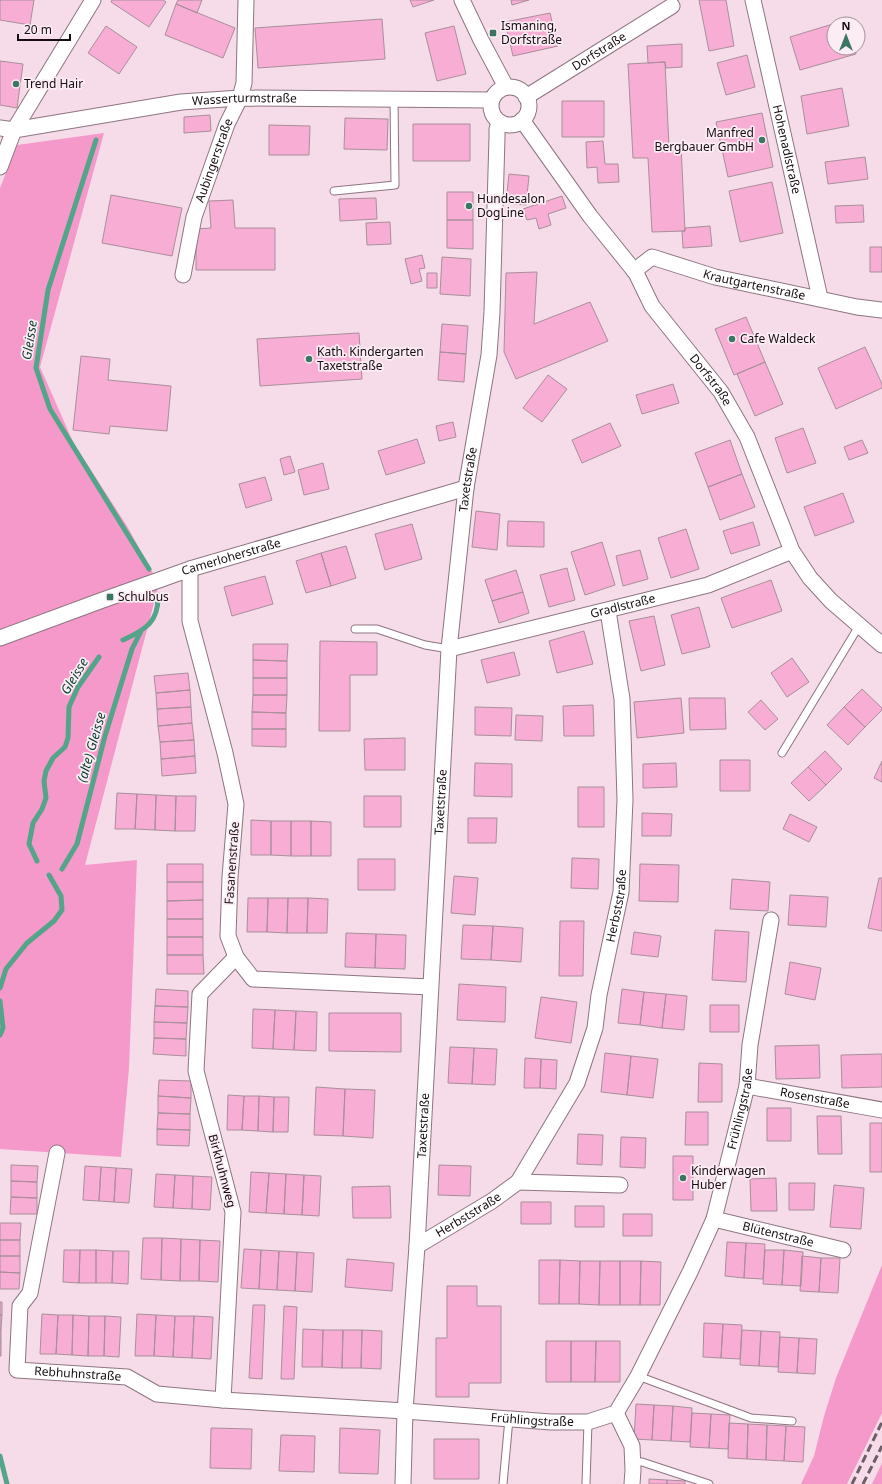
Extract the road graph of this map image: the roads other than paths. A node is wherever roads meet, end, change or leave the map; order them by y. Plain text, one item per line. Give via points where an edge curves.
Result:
1 (93, 0) edge
2 (246, 0) edge
3 (462, 0) edge
4 (753, 0) edge
5 (672, 6) dead end
6 (506, 87) junction
7 (526, 97) junction
8 (240, 98) junction
9 (394, 98) junction
10 (491, 100) junction
11 (522, 120) junction
12 (500, 122) junction
13 (7, 129) edge
14 (0, 167) edge
15 (334, 190) dead end
16 (634, 271) junction
17 (182, 275) dead end
18 (820, 298) junction
19 (882, 310) edge
20 (466, 488) junction
21 (792, 551) junction
22 (190, 569) junction
23 (608, 611) junction
24 (859, 626) junction
25 (355, 629) dead end
26 (0, 638) edge
27 (882, 645) edge
28 (449, 649) junction
29 (782, 753) dead end
30 (771, 920) dead end
31 (236, 957) junction
32 (430, 987) junction
33 (747, 1086) junction
34 (882, 1110) edge
35 (57, 1153) dead end
36 (518, 1182) junction
37 (620, 1185) dead end
38 (714, 1219) junction
39 (417, 1246) junction
40 (843, 1250) dead end
41 (638, 1376) junction
42 (223, 1400) junction
43 (405, 1411) junction
44 (616, 1413) junction
45 (509, 1419) junction
46 (792, 1421) dead end
47 (588, 1422) junction
48 (633, 1461) junction
49 (403, 1484) edge
50 (503, 1484) edge
51 (586, 1484) edge
52 (632, 1484) edge
53 (709, 1484) edge

1 - 13 street
2 - 8 street, Aubingerstraße via 244,83
3 - 6 street
4 - 18 street, Hohenadlstraße
5 - 7 street, Dorfstraße
6 - 7 street via 514,87
6 - 10 street via 494,94
7 - 11 street via 529,105
8 - 9 street, Wasserturmstraße
8 - 13 street, Wasserturmstraße via 181,102
8 - 17 street, Aubingerstraße via 227,124 194,218
9 - 10 street, Wasserturmstraße
9 - 15 lane via 395,185
10 - 12 street via 494,116
11 - 12 street via 508,125
11 - 16 street, Dorfstraße via 590,216
12 - 20 street, Taxetstraße via 497,129 489,355
13 - 14 street
16 - 18 street, Krautgartenstraße via 652,257 715,277
16 - 21 street, Dorfstraße via 652,306 721,392 747,437
18 - 19 street, Krautgartenstraße
20 - 22 street, Camerloherstraße
20 - 28 street, Taxetstraße
21 - 23 street, Gradlstraße via 708,585
21 - 24 street, Dorfstraße via 810,578
22 - 26 street, Camerloherstraße
22 - 31 street, Fasanenstraße via 190,621 236,804 228,936
23 - 28 street, Gradlstraße
23 - 36 street, Herbststraße via 622,699 625,800 621,892 599,995 595,1028 577,1083
24 - 27 street, Dorfstraße
24 - 29 lane
25 - 28 lane via 377,628 424,645
28 - 32 street, Taxetstraße
30 - 33 street, Frühlingstraße via 750,1045
31 - 32 street, Fasanenstraße via 254,979
31 - 42 street, Birkhuhnweg via 200,994 196,1071 233,1212
32 - 39 street, Taxetstraße
33 - 34 street, Rosenstraße
33 - 38 street, Frühlingstraße
35 - 42 street, Rebhuhnstraße via 30,1293 20,1306 18,1370 127,1377 157,1394
36 - 37 street
36 - 39 street, Herbststraße via 492,1201
38 - 40 street, Blütenstraße
38 - 41 street, Frühlingstraße
39 - 43 street, Taxetstraße
41 - 44 street, Frühlingstraße
41 - 46 lane via 751,1418
42 - 43 street, Rebhuhnstraße
43 - 45 street, Frühlingstraße
43 - 49 street, Taxetstraße
44 - 47 street, Frühlingstraße
44 - 48 street via 632,1446
45 - 47 street, Frühlingstraße
45 - 50 lane
47 - 51 lane
48 - 52 street
48 - 53 lane

